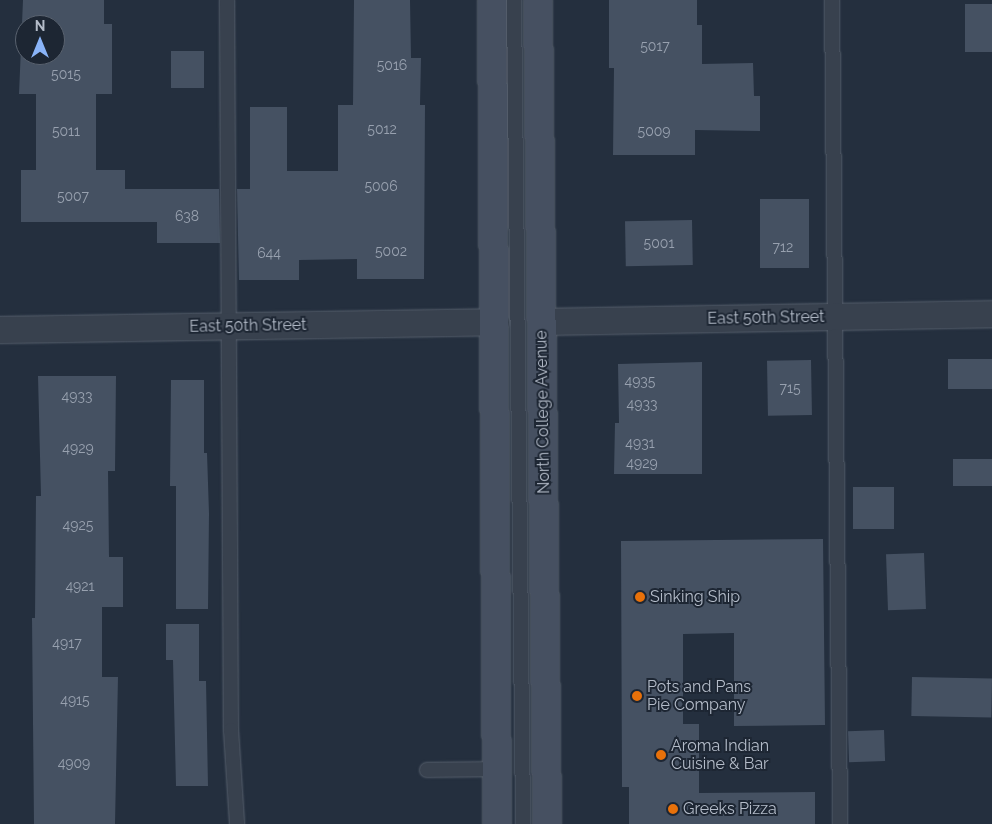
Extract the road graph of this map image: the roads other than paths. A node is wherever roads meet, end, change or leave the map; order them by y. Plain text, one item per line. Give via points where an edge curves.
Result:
1 (227, 0) edge
2 (492, 0) edge
3 (514, 0) edge
4 (538, 0) edge
5 (832, 0) edge
6 (992, 314) edge
7 (834, 317) junction
8 (496, 322) junction
9 (541, 322) junction
10 (230, 327) junction
11 (0, 330) edge
12 (497, 769) junction
13 (427, 770) dead end
14 (236, 824) edge
15 (497, 824) edge
16 (522, 824) edge
17 (547, 824) edge
18 (840, 824) edge

1 - 10 lane
2 - 8 main road
3 - 16 lane, North College Avenue
4 - 9 main road, North College Avenue
5 - 7 lane
6 - 7 street, East 50th Street
7 - 9 street, East 50th Street
7 - 18 lane
8 - 10 street, East 50th Street
8 - 12 main road
9 - 17 main road, North College Avenue
10 - 11 street, East 50th Street
10 - 14 lane via 231,730
12 - 13 lane
12 - 15 main road

